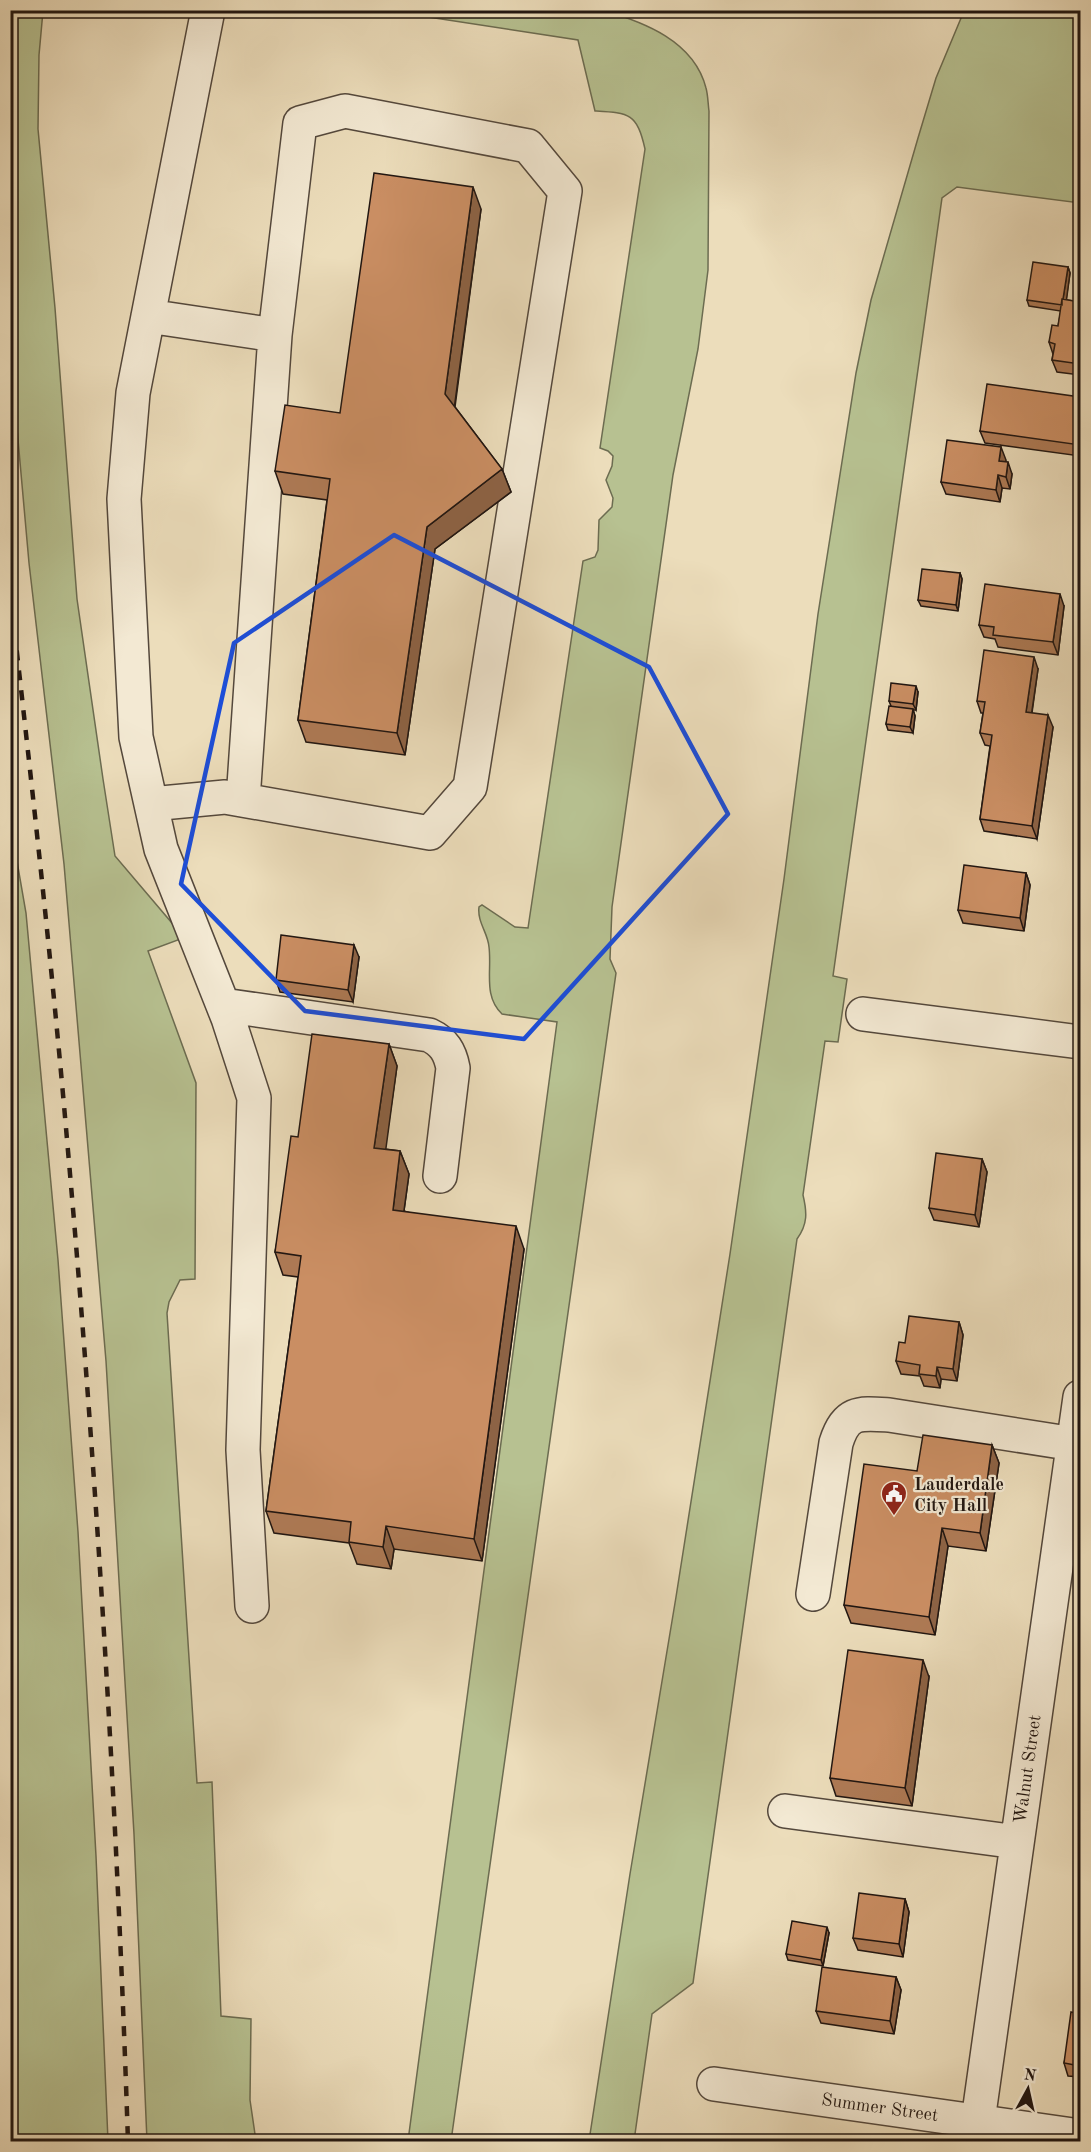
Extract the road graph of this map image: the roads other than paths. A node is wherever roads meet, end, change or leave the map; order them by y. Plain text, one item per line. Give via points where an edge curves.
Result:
1 (208, 10) edge
2 (148, 316) junction
3 (275, 335) junction
4 (243, 800) junction
5 (151, 804) junction
6 (223, 1005) junction
7 (863, 1014) dead end
8 (1080, 1042) edge
9 (440, 1176) dead end
10 (1080, 1397) edge
11 (1074, 1444) junction
12 (813, 1594) dead end
13 (252, 1606) dead end
14 (784, 1811) dead end
15 (1017, 1842) junction
16 (714, 2084) dead end
17 (976, 2132) edge
18 (1080, 2136) edge

1 - 2 street
2 - 3 street
2 - 5 street via 133,393 124,499 136,737
3 - 4 street
3 - 4 street via 300,123 345,111 528,146 565,191 470,787 430,833
4 - 5 street via 225,797
5 - 6 street via 161,849
6 - 9 street via 437,1039 450,1054 453,1068
6 - 13 street via 254,1098 243,1450
7 - 8 street
10 - 11 street, Walnut Street
11 - 12 street via 890,1415 853,1416 841,1425 836,1443
11 - 15 street, Walnut Street
14 - 15 street
15 - 17 street, Walnut Street
16 - 17 street, Summer Street
17 - 18 street, Summer Street

